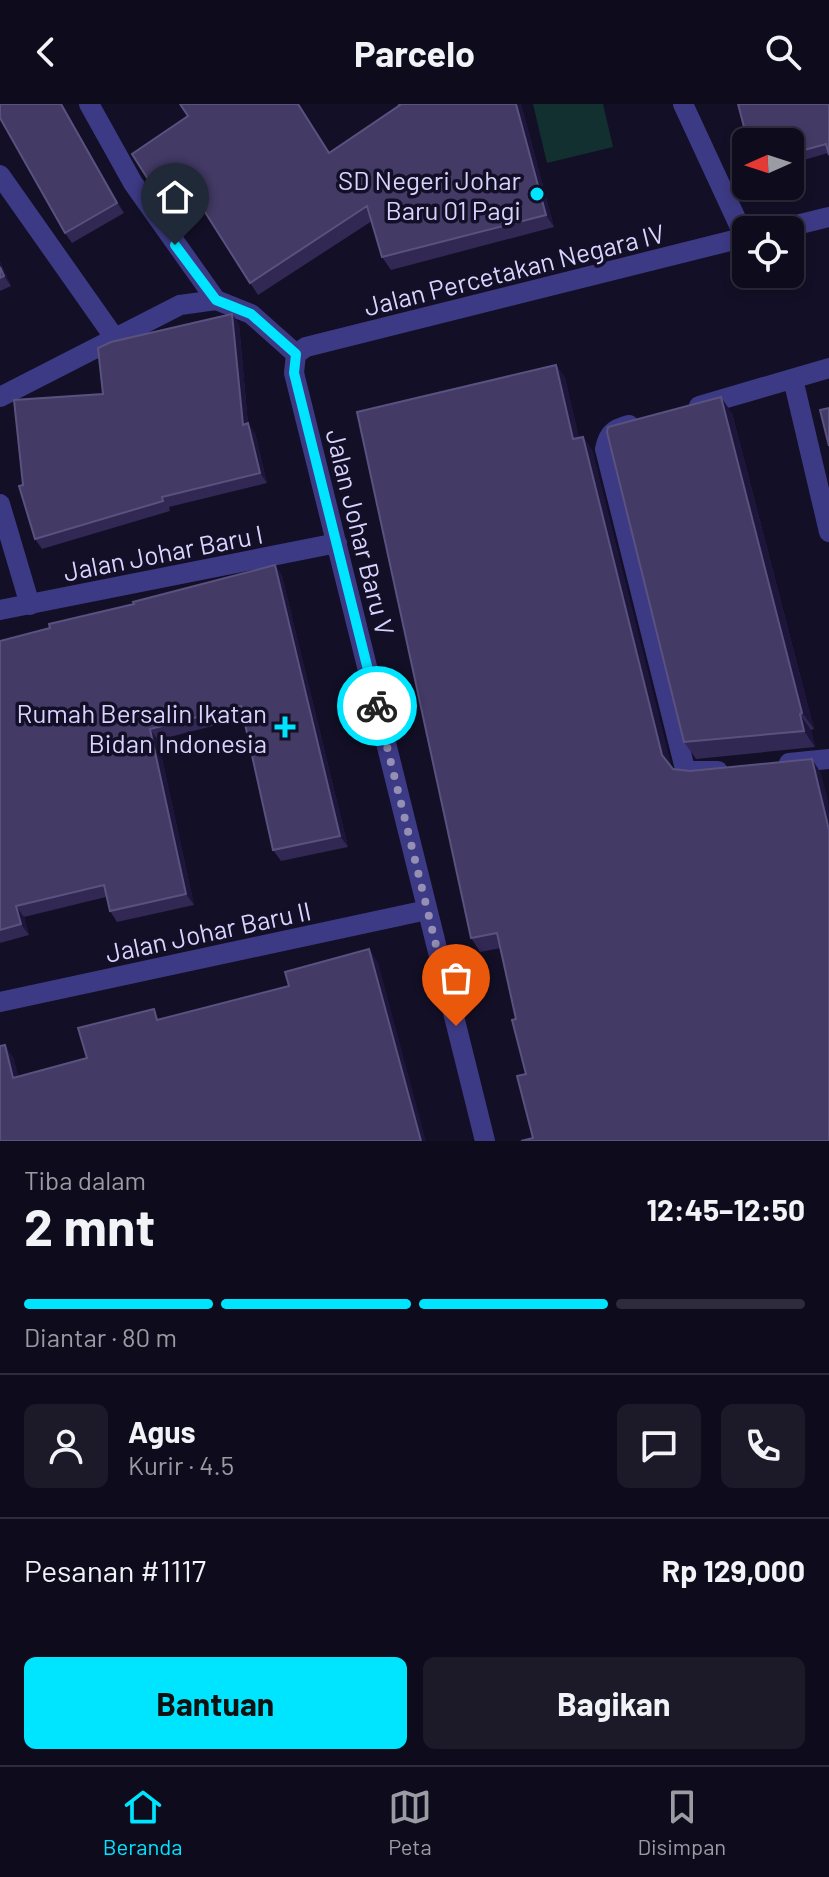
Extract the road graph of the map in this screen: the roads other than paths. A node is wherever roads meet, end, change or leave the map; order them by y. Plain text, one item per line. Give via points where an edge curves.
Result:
1 (89, 104) edge
2 (683, 104) edge
3 (0, 175) edge
4 (736, 216) edge
5 (829, 217) edge
6 (804, 223) edge
7 (732, 241) edge
8 (216, 300) junction
9 (114, 337) junction
10 (296, 354) junction
11 (829, 368) edge
12 (793, 379) junction
13 (0, 397) edge
14 (674, 413) edge
15 (644, 421) edge
16 (0, 504) edge
17 (829, 532) edge
18 (337, 543) junction
19 (30, 605) junction
20 (0, 610) edge
21 (829, 759) edge
22 (772, 765) edge
23 (743, 768) edge
24 (427, 910) junction
25 (0, 1002) edge
26 (485, 1141) edge

1 - 8 street via 133,183
2 - 4 street
3 - 9 street
5 - 6 street
7 - 10 street, Jalan Percetakan Negara IV via 306,347
8 - 9 street via 180,305
8 - 10 street via 251,314
9 - 13 street
10 - 18 street, Jalan Johar Baru V via 294,373
11 - 12 street
12 - 14 street
12 - 17 street
15 - 23 street via 614,429 605,449 684,765 700,772
16 - 19 street
18 - 19 street, Jalan Johar Baru I
18 - 24 street, Jalan Johar Baru V
19 - 20 street, Jalan Johar Baru I
21 - 22 street
24 - 25 street, Jalan Johar Baru II
24 - 26 street, Jalan Johar Baru V

